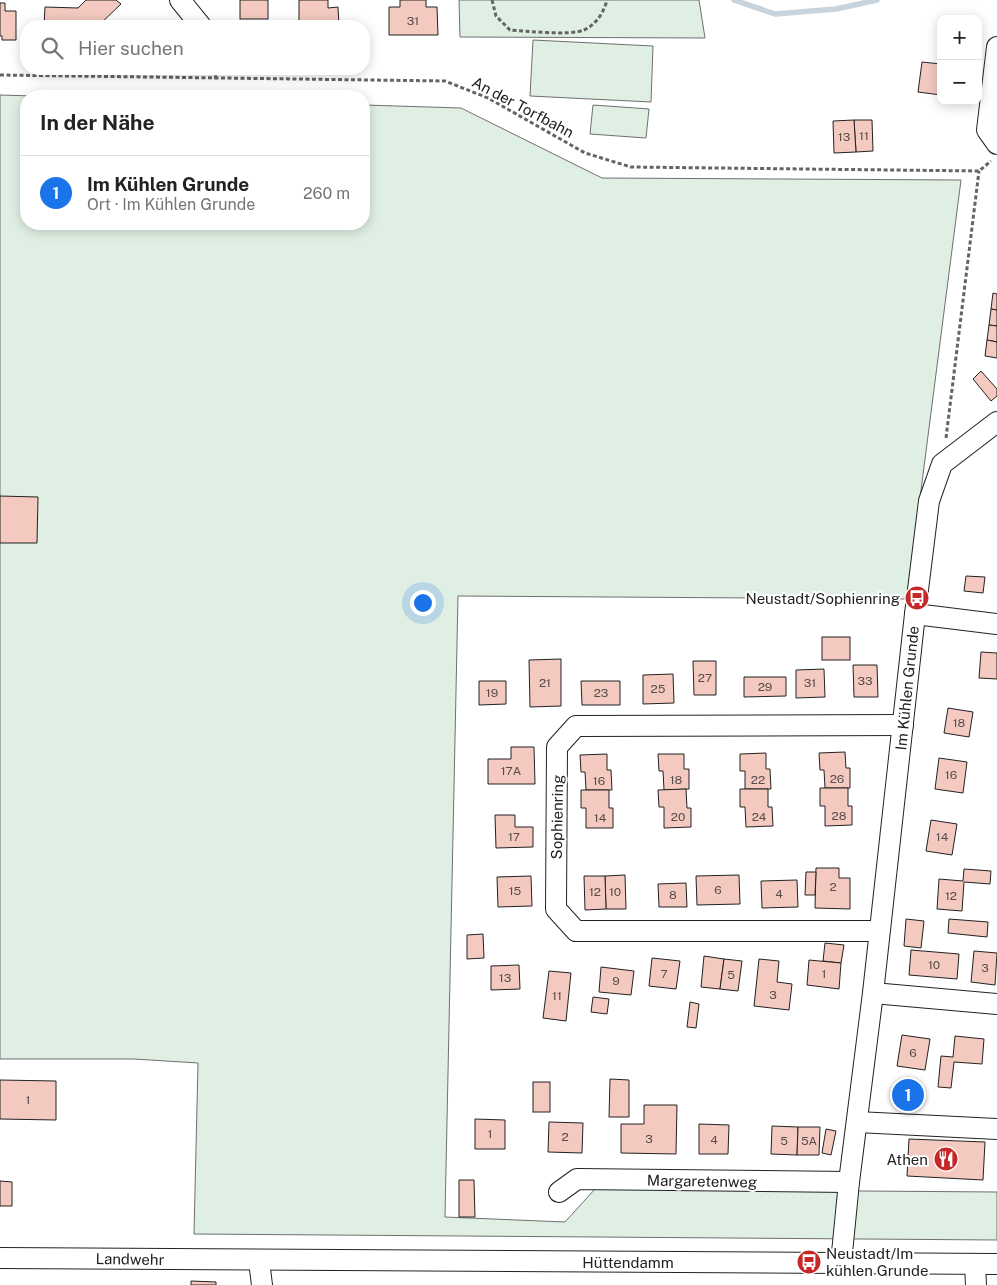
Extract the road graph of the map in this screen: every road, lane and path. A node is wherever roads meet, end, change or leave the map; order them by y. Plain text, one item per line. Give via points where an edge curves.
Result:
1 (180, 0) edge
2 (492, 0) edge
3 (606, 0) edge
4 (196, 20) edge
5 (997, 47) edge
6 (0, 75) edge
7 (215, 75) edge
8 (216, 79) junction
9 (997, 144) edge
10 (997, 156) edge
11 (979, 171) junction
12 (997, 422) edge
13 (942, 464) junction
14 (915, 614) junction
15 (997, 624) edge
16 (903, 725) junction
17 (879, 931) junction
18 (873, 993) junction
19 (997, 1004) edge
20 (857, 1122) junction
21 (997, 1129) edge
22 (849, 1182) junction
23 (559, 1192) dead end
24 (0, 1258) edge
25 (259, 1260) junction
26 (841, 1263) junction
27 (975, 1264) junction
28 (997, 1264) edge
29 (262, 1285) edge
30 (976, 1285) edge

1 - 4 street
2 - 3 path via 496,16 510,30 563,32 584,30 598,20
5 - 9 street via 987,130
6 - 8 path, An der Torfbahn
7 - 8 path
8 - 11 path, An der Torfbahn via 445,81 488,98 584,152 631,167
10 - 11 path
11 - 13 path
12 - 13 street
13 - 14 street, Im Kühlen Grunde via 929,501
14 - 15 street
14 - 16 street, Im Kühlen Grunde
16 - 17 street, Im Kühlen Grunde
16 - 17 street, Sophienring via 576,726 557,747 556,909 576,931
17 - 18 street, Im Kühlen Grunde
18 - 19 street
18 - 20 street, Im Kühlen Grunde
20 - 21 street
20 - 22 street, Im Kühlen Grunde
22 - 23 street, Margaretenweg via 577,1179
22 - 26 street, Im Kühlen Grunde
24 - 25 street, Landwehr
25 - 26 street, Hüttendamm
25 - 29 street
26 - 27 street, Hüttendamm
27 - 28 street, Hüttendamm
27 - 30 street

